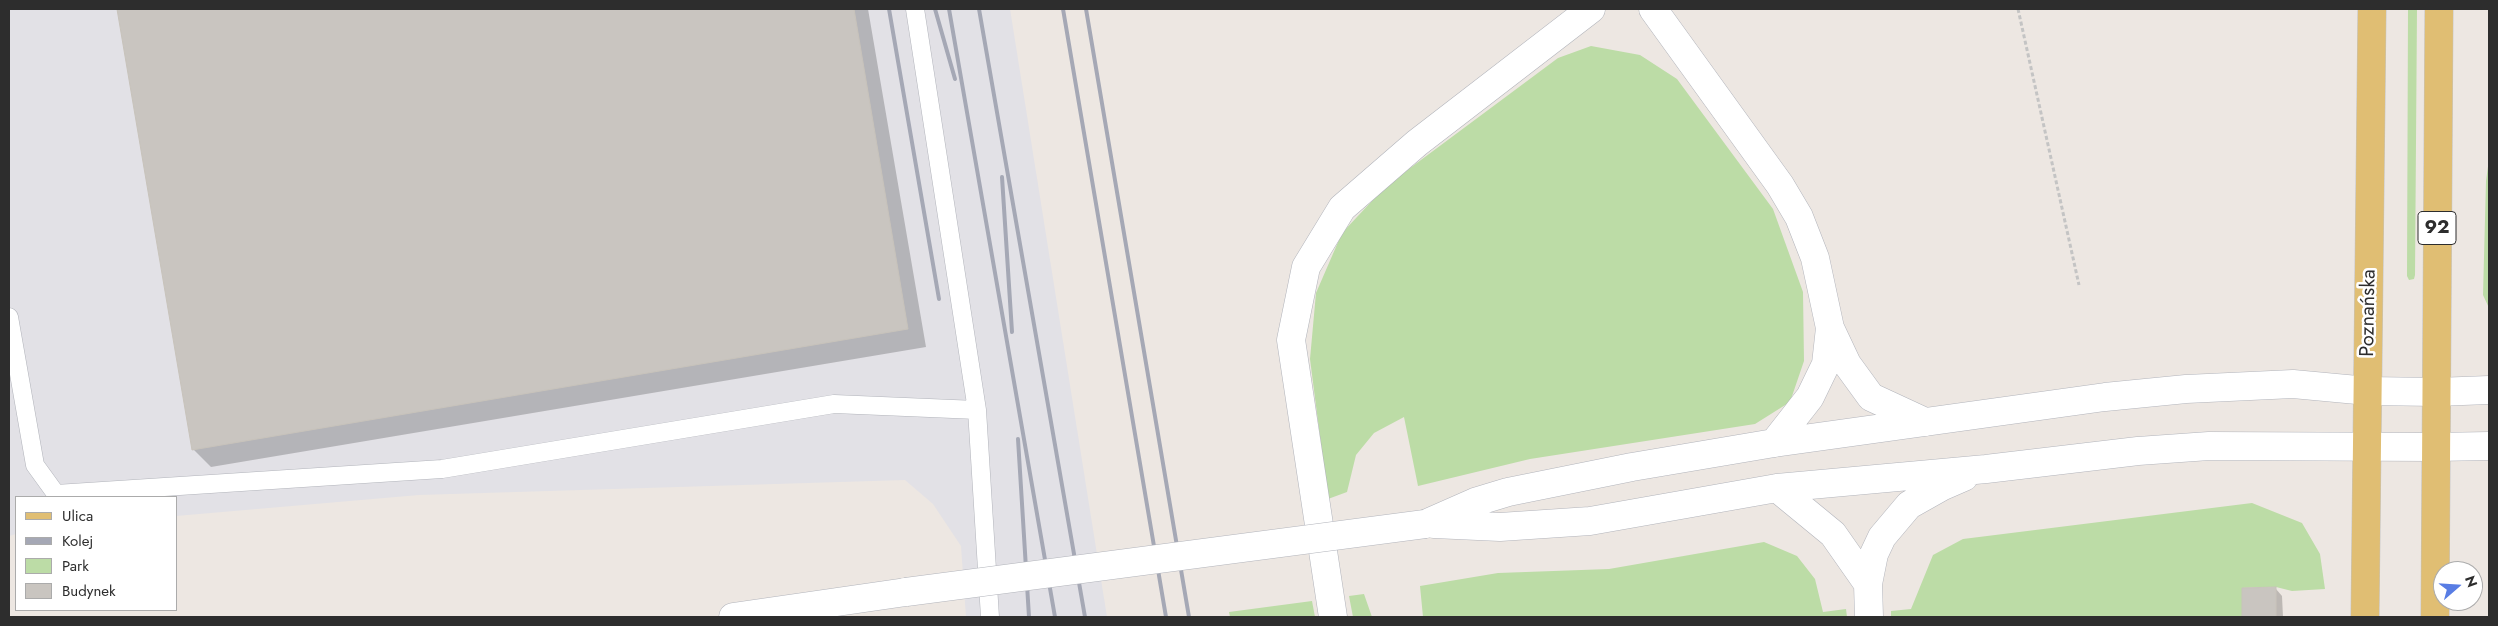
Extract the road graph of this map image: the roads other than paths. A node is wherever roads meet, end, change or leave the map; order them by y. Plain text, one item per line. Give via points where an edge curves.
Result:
1 (915, 9) edge
2 (1591, 9) edge
3 (1653, 9) edge
4 (2372, 9) edge
5 (2439, 9) edge
6 (9, 317) edge
7 (1830, 328) junction
8 (2489, 390) edge
9 (2368, 391) junction
10 (2436, 392) junction
11 (977, 410) junction
12 (1925, 422) junction
13 (1774, 443) junction
14 (2489, 446) edge
15 (2367, 447) junction
16 (2435, 447) junction
17 (1986, 469) junction
18 (1777, 488) junction
19 (1424, 524) junction
20 (1868, 584) junction
21 (733, 617) edge
22 (990, 617) edge
23 (1333, 617) edge
24 (1869, 617) edge
25 (2366, 617) edge
26 (2436, 617) edge

1 - 11 lane
2 - 23 street via 1417,143 1342,208 1306,267 1292,340
3 - 7 street via 1780,185 1799,217 1815,258
4 - 9 main road, Poznańska
5 - 10 main road, 92
6 - 11 lane via 35,465 56,494 442,469 834,404
7 - 12 street via 1847,364 1872,397
7 - 13 street via 1826,364 1810,397
8 - 10 street
9 - 10 street
9 - 12 street via 2293,384 2186,388
9 - 15 main road, Poznańska
10 - 16 main road, 92
11 - 22 lane
12 - 13 street
13 - 19 street via 1533,486 1475,502
14 - 16 street
15 - 16 street
15 - 17 street via 2209,446
15 - 25 main road, Poznańska
16 - 26 main road, 92
17 - 18 street
17 - 20 street via 1941,487 1909,506 1882,537 1874,554
18 - 19 street via 1590,521 1500,527
18 - 20 street via 1833,534
19 - 21 street, bridge
20 - 24 street

